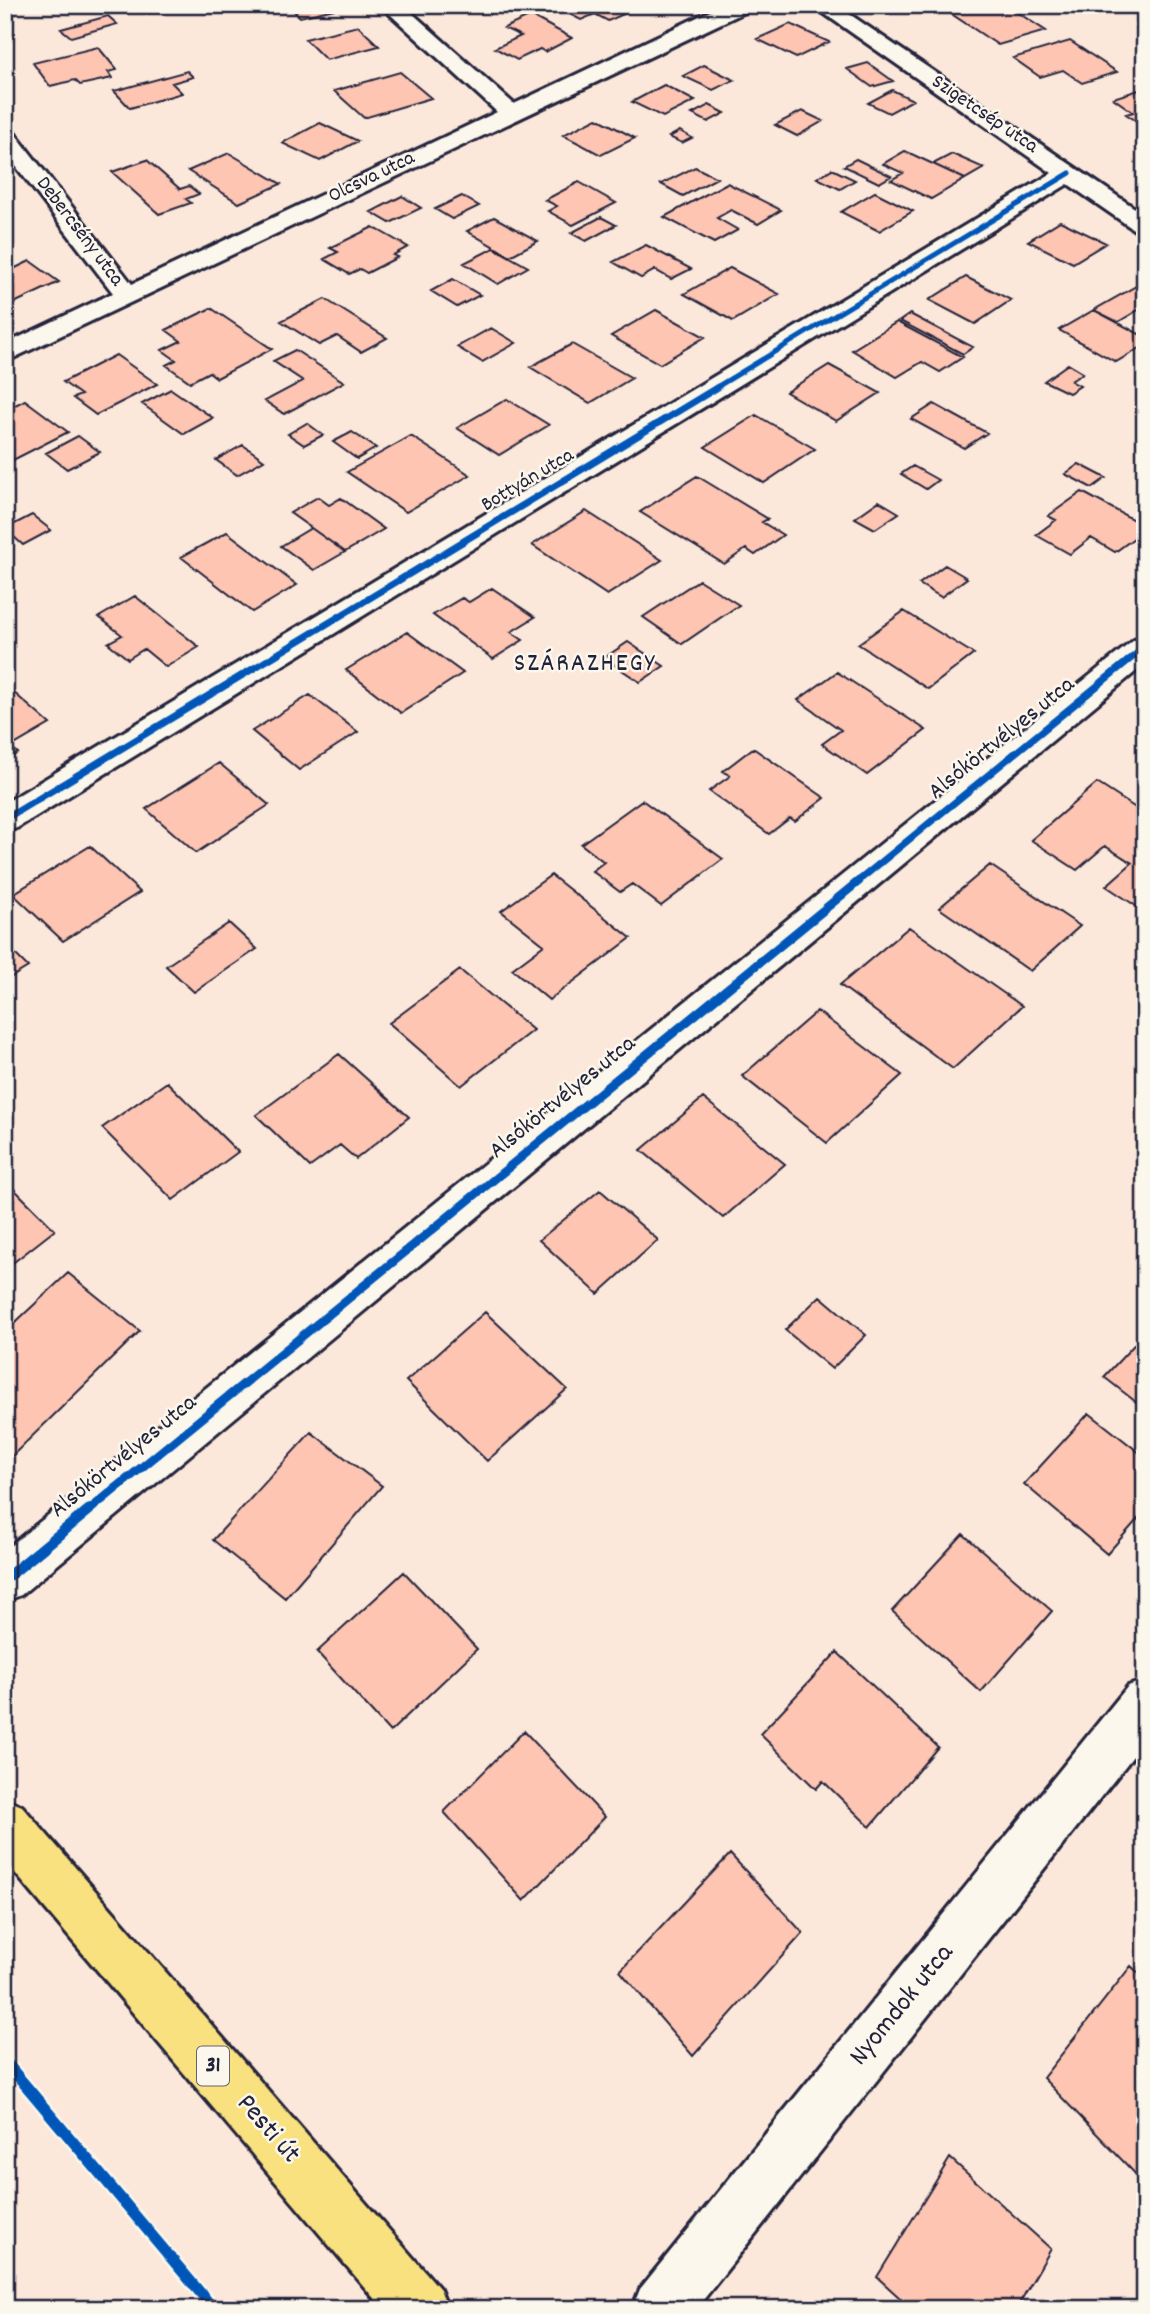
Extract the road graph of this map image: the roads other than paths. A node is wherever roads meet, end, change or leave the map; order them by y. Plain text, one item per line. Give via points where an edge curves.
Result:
1 (390, 5) edge
2 (741, 5) edge
3 (822, 5) edge
4 (510, 112) junction
5 (5, 136) edge
6 (1070, 173) junction
7 (1145, 226) edge
8 (127, 295) junction
9 (5, 354) edge
10 (1145, 647) edge
11 (5, 820) edge
12 (5, 1579) edge
13 (1145, 1703) edge
14 (5, 1823) edge
15 (420, 2309) edge
16 (660, 2309) edge

1 - 4 street
2 - 4 street, Olcsva utca
3 - 6 street, Szigetcsép utca
4 - 8 street, Olcsva utca
5 - 8 street, Debercsény utca
6 - 7 street, Szigetcsép utca
6 - 11 street, Bottyán utca
8 - 9 street, Olcsva utca
10 - 12 street, Alsókörtvélyes utca
13 - 16 street, Nyomdok utca
14 - 15 main road, Pesti út / 31

